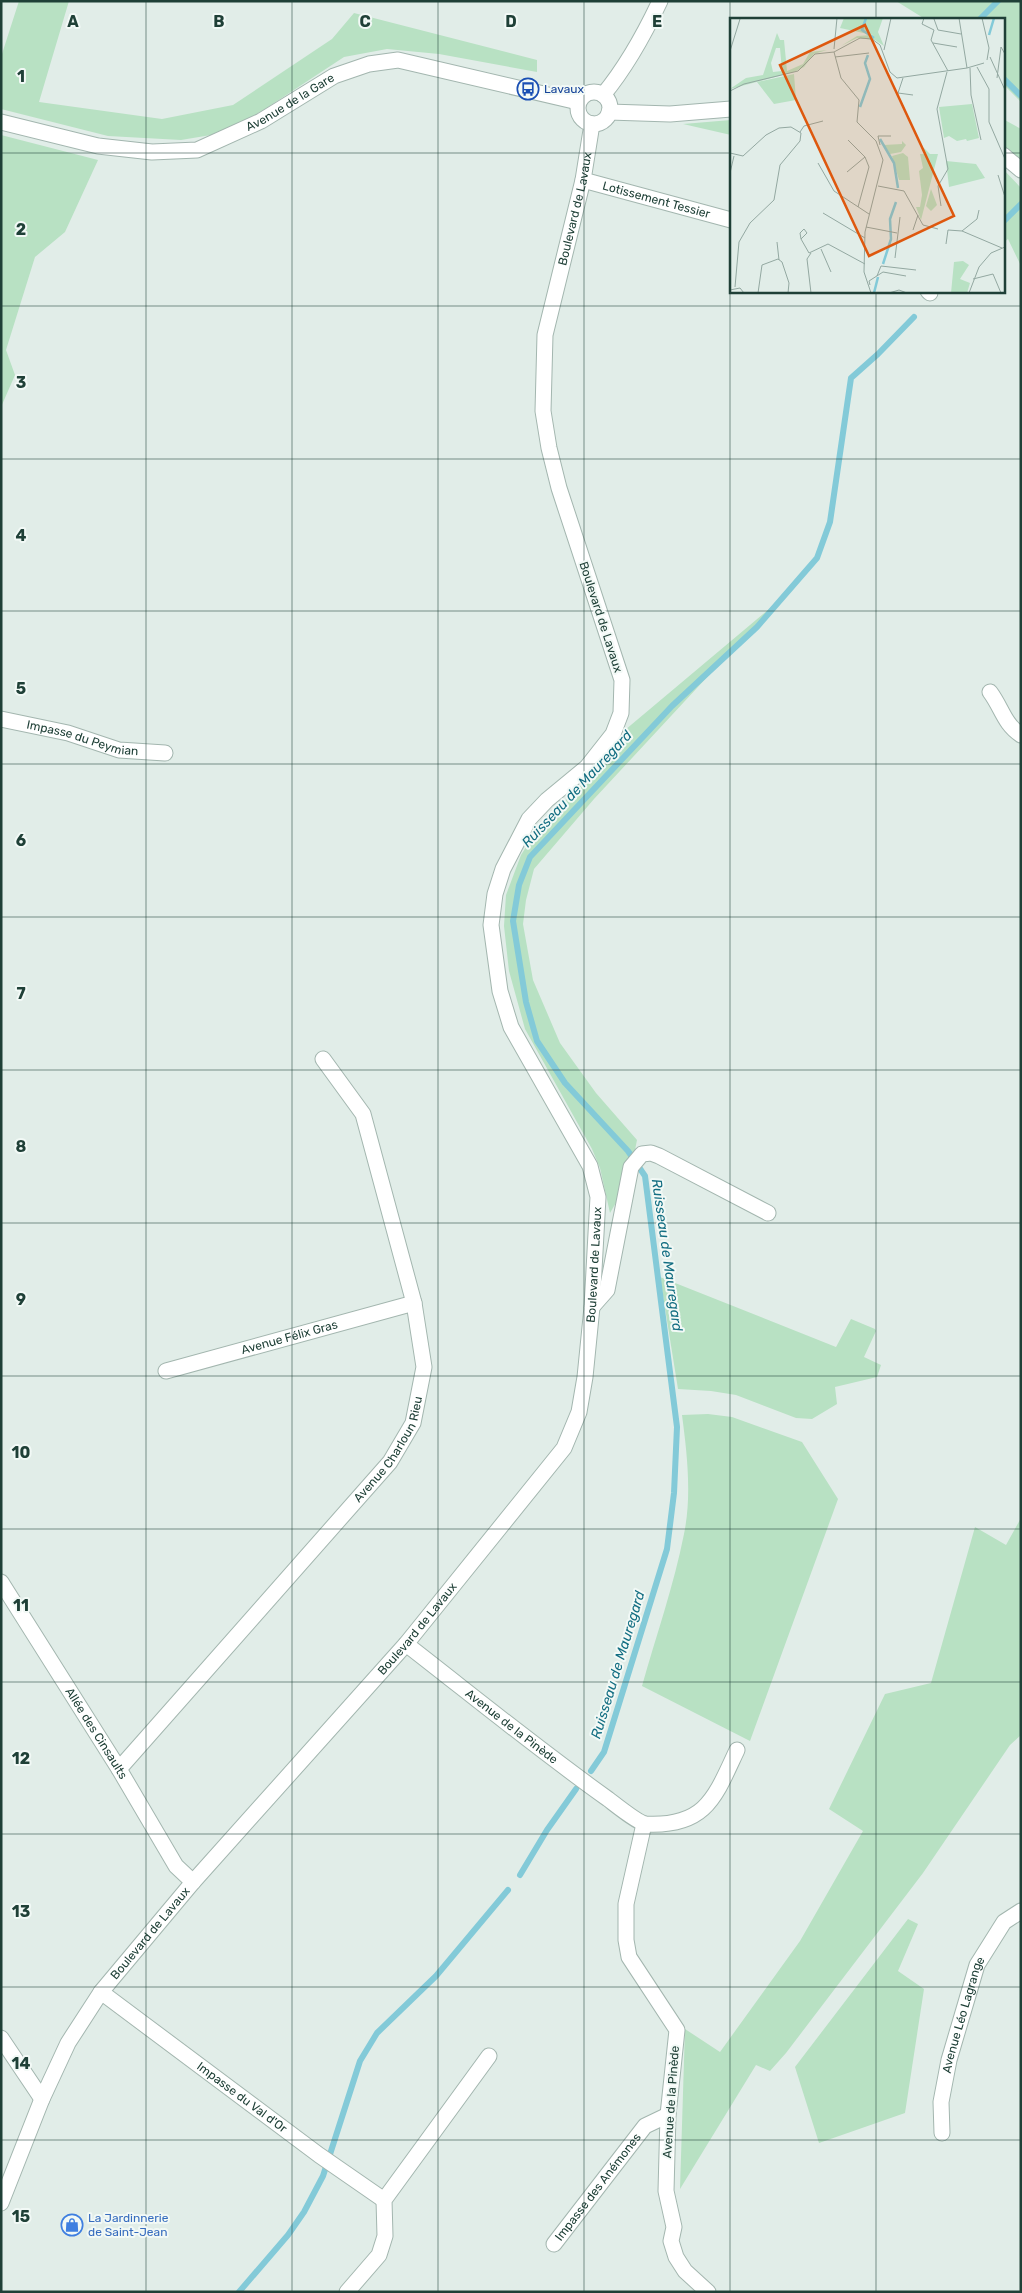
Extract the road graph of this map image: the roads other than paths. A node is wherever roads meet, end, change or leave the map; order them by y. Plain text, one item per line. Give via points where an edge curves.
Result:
1 (660, 1) edge
2 (603, 95) junction
3 (578, 102) junction
4 (730, 109) edge
5 (609, 112) junction
6 (1, 122) edge
7 (592, 124) junction
8 (1004, 157) edge
9 (1021, 170) edge
10 (584, 180) junction
11 (730, 220) edge
12 (990, 692) dead end
13 (1, 719) edge
14 (1021, 735) edge
15 (165, 753) dead end
16 (323, 1059) dead end
17 (768, 1213) dead end
18 (414, 1303) junction
19 (592, 1307) junction
20 (166, 1371) dead end
21 (1, 1582) edge
22 (406, 1644) junction
23 (737, 1750) dead end
24 (119, 1769) junction
25 (644, 1824) junction
26 (193, 1882) junction
27 (1021, 1911) edge
28 (101, 1992) junction
29 (1, 2038) edge
30 (489, 2056) dead end
31 (42, 2099) junction
32 (668, 2115) junction
33 (942, 2132) dead end
34 (384, 2200) junction
35 (1, 2203) edge
36 (554, 2244) dead end
37 (347, 2292) edge
38 (708, 2292) edge

1 - 2 street via 623,71
2 - 3 street via 589,93
2 - 5 street via 609,102
3 - 6 street, Avenue de la Gare via 398,60 369,64 334,76 261,121 197,150 152,152 98,146
3 - 7 street via 580,116
4 - 5 street via 670,114
5 - 7 street via 601,123
7 - 10 street, Boulevard de Lavaux
8 - 9 street
10 - 11 street, Lotissement Tessier
10 - 19 street, Boulevard de Lavaux via 545,335 544,411 559,488 622,680 621,713 613,734 587,767 529,819 503,869 495,894 491,925 500,991 511,1027 590,1166 598,1197
12 - 14 street via 1010,728
13 - 15 street, Impasse du Peymian via 68,733 120,750
16 - 18 street, Avenue Charloun Rieu via 363,1114
17 - 19 street via 660,1156 642,1154 634,1163 607,1290
18 - 20 street, Avenue Félix Gras
18 - 24 street, Avenue Charloun Rieu via 424,1367 413,1423 390,1462
19 - 22 street, Boulevard de Lavaux via 579,1412 564,1448
21 - 24 street, Allée des Cinsaults
22 - 25 street, Avenue de la Pinède
22 - 26 street, Boulevard de Lavaux
23 - 25 street via 717,1795 703,1811 679,1822
24 - 26 street, Allée des Cinsaults via 176,1866
25 - 32 street, Avenue de la Pinède via 626,1904 626,1940 629,1958 677,2030
26 - 28 street, Boulevard de Lavaux
27 - 33 street, Avenue Léo Lagrange via 1004,1922 978,1965 949,2060 941,2102
28 - 31 street, Boulevard de Lavaux via 68,2043
28 - 34 street, Impasse du Val d'Or
29 - 31 street
30 - 34 street
31 - 35 street, Boulevard de Lavaux
32 - 36 street, Impasse des Anémones via 645,2126
32 - 38 street, Avenue de la Pinède via 666,2191 674,2228 671,2241 685,2271
34 - 37 street via 385,2236 380,2255

